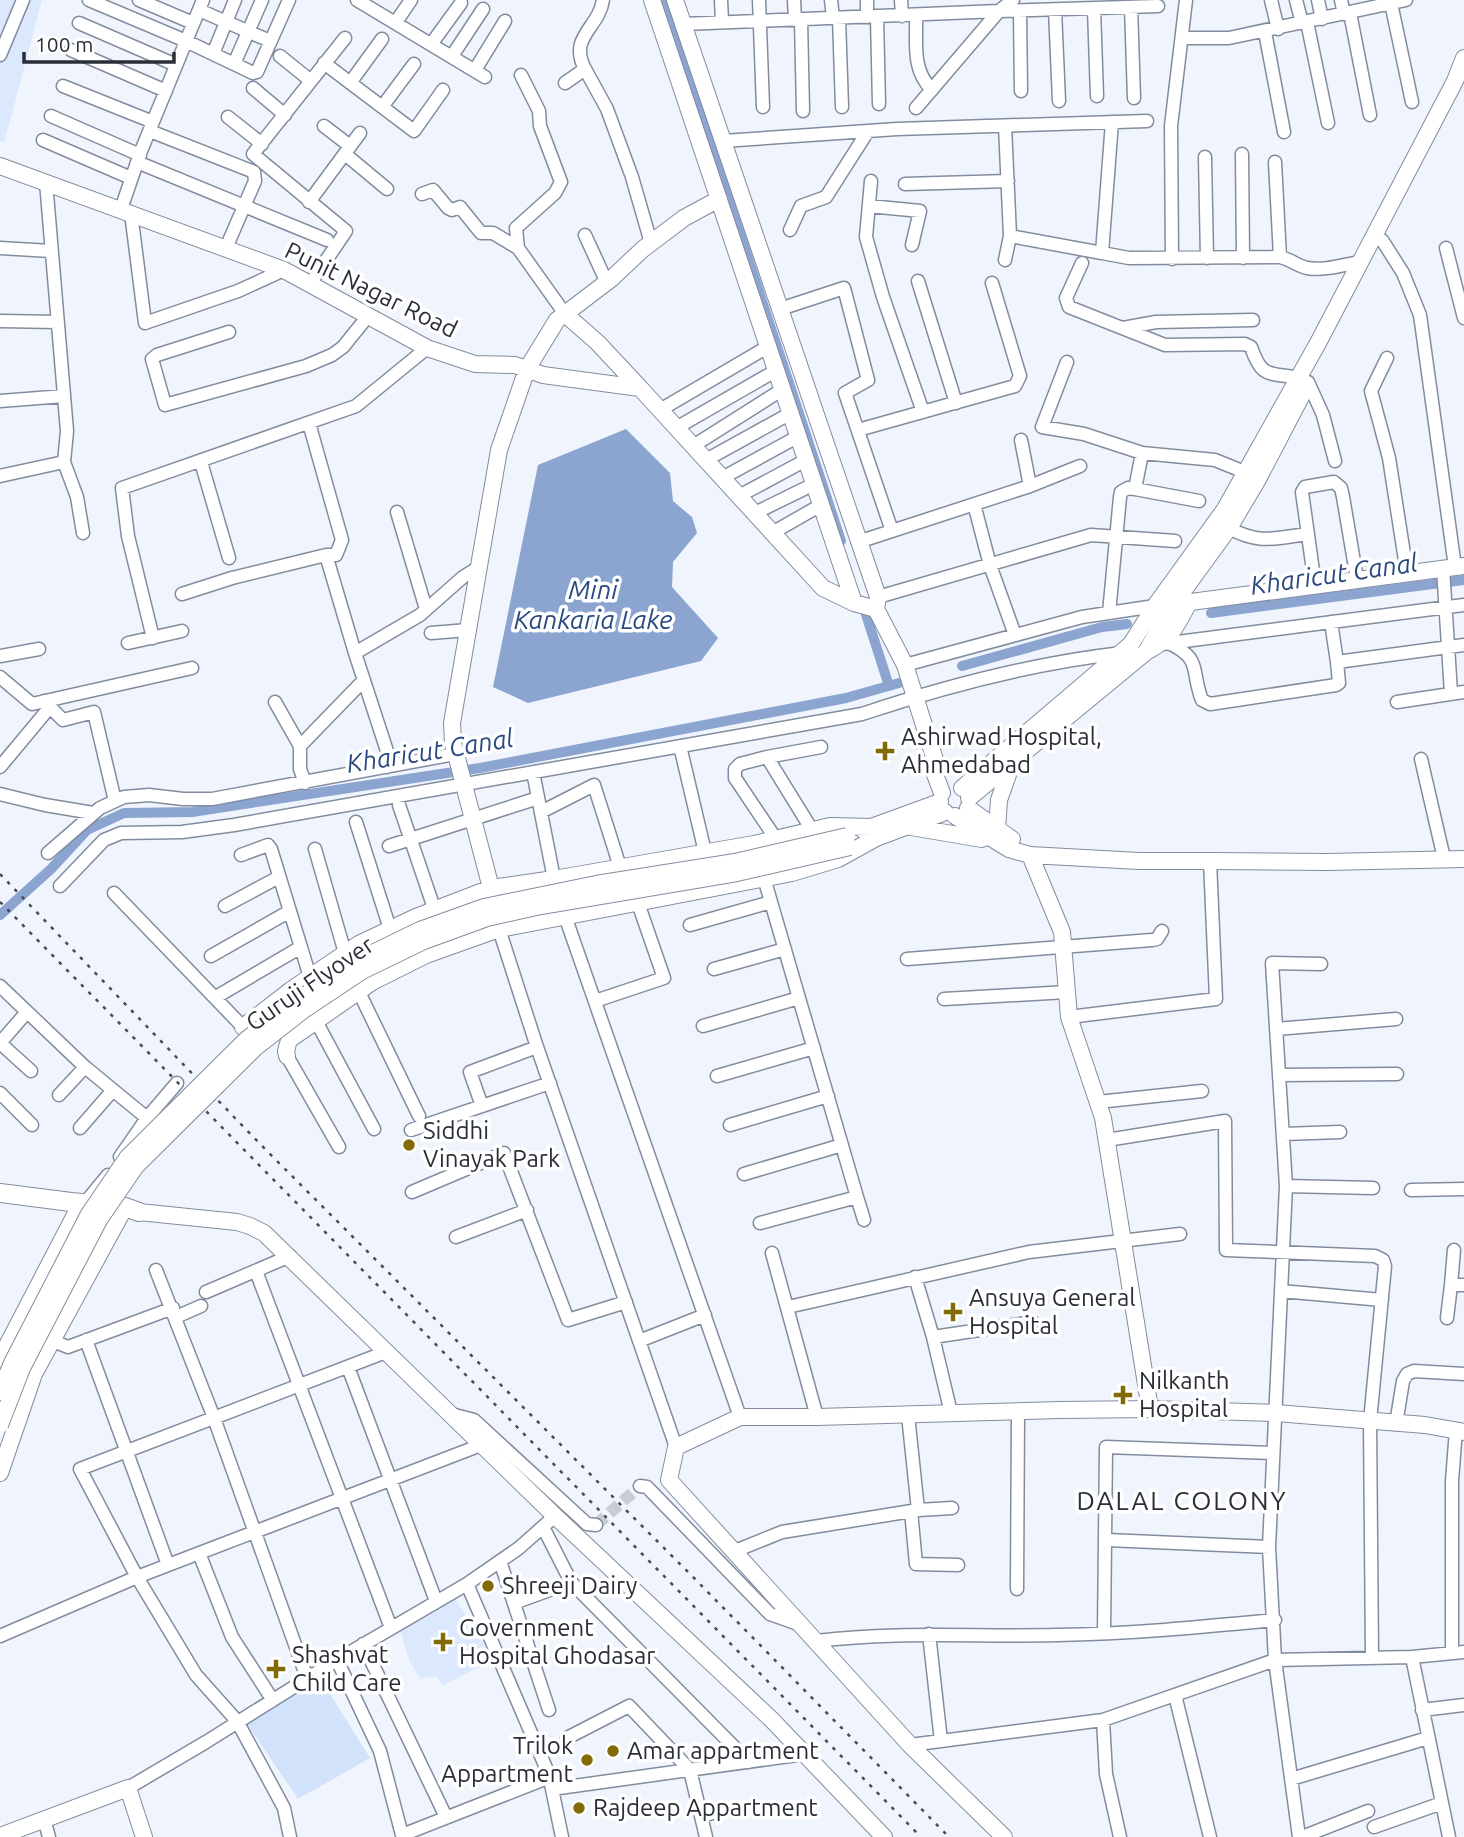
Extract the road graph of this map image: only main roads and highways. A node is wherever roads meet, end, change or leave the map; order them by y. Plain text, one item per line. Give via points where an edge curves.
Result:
1 (0, 1193) edge
2 (0, 1205) edge
3 (79, 1209) junction
4 (128, 1212) road end

1 - 3 main road
2 - 3 main road
3 - 4 main road

